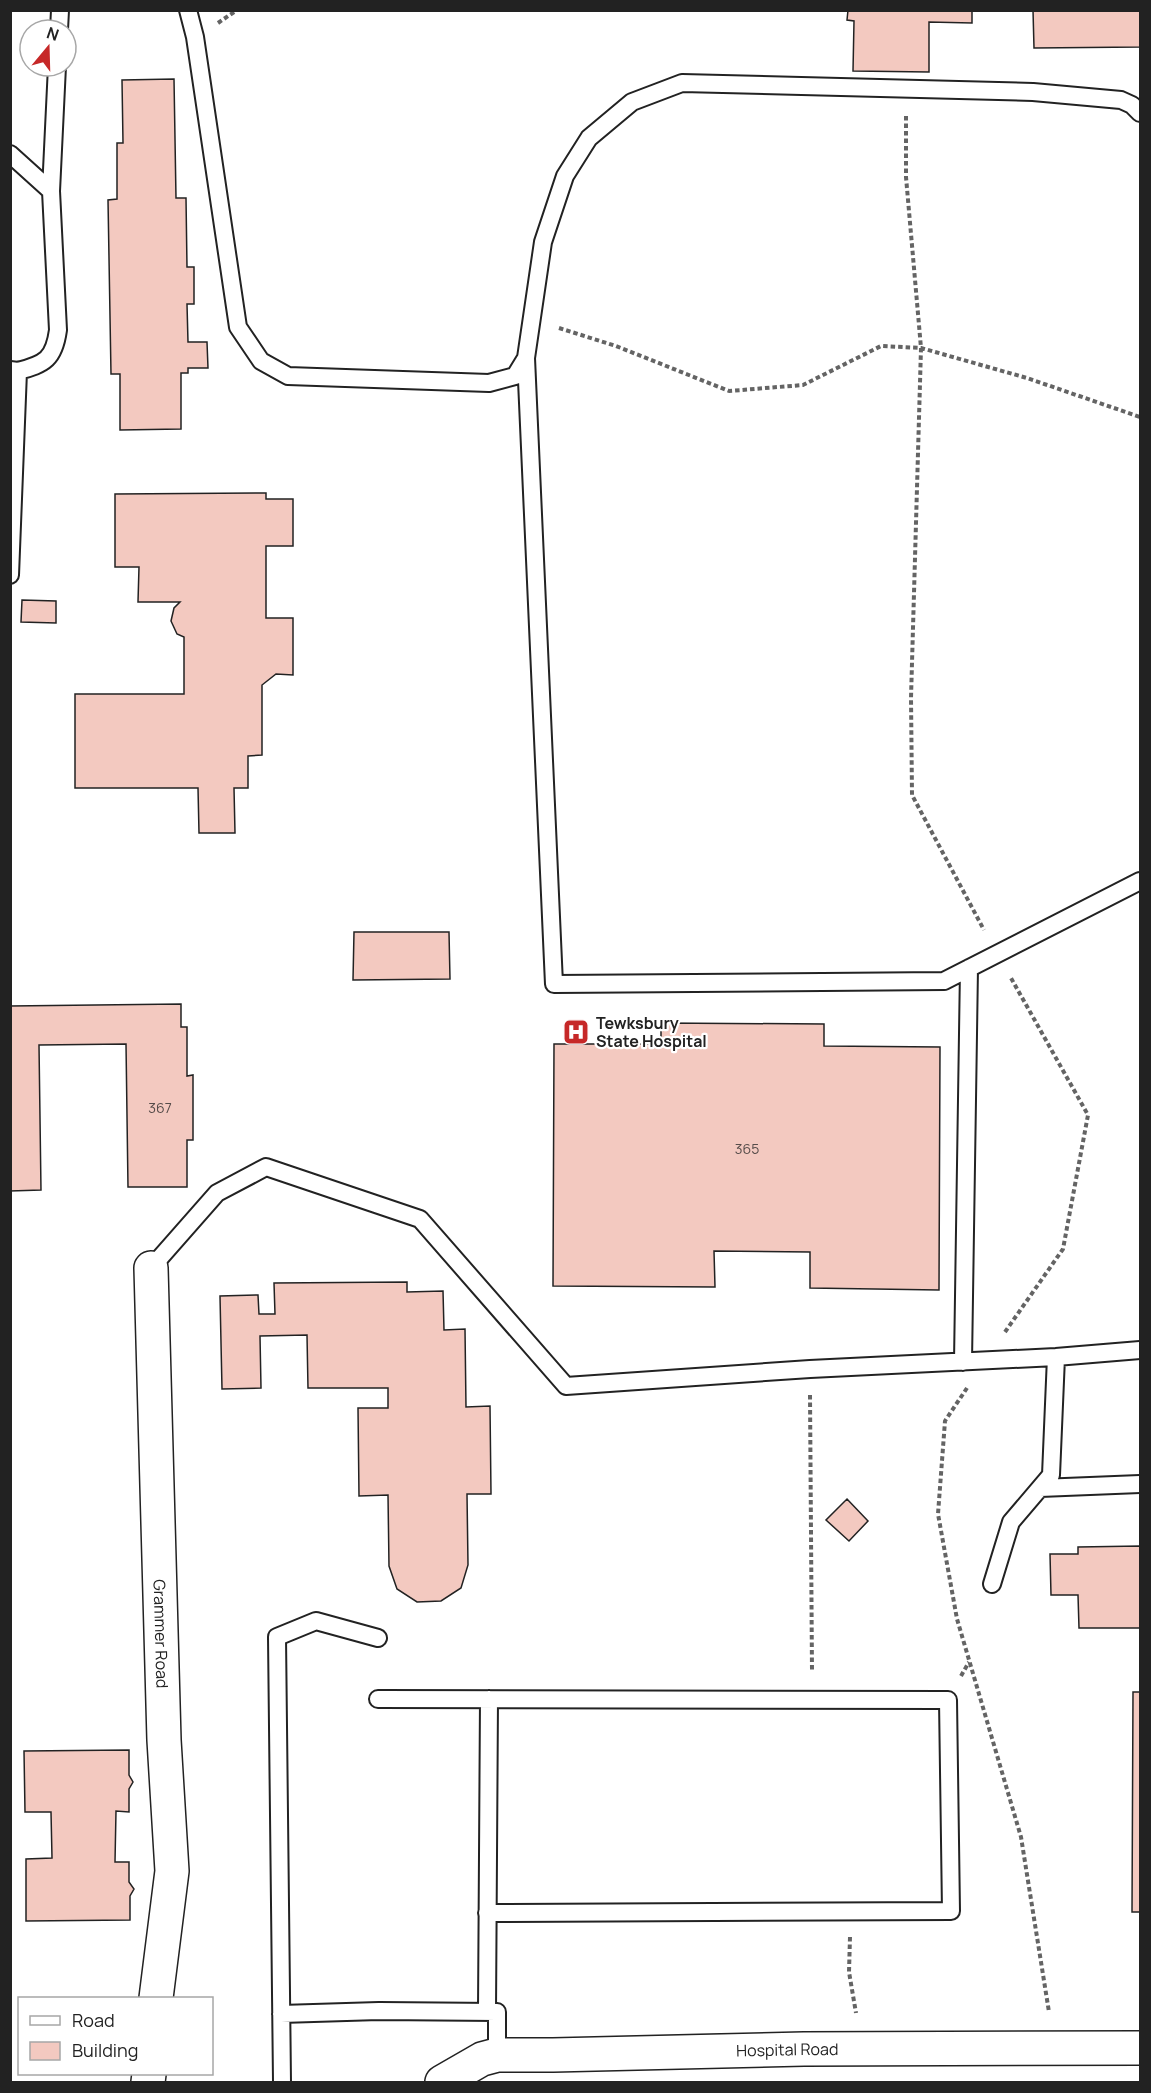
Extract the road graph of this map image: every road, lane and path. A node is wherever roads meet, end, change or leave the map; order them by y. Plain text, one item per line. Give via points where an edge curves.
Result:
1 (188, 10) edge
2 (56, 78) edge
3 (1140, 113) edge
4 (10, 154) edge
5 (51, 191) junction
6 (532, 319) junction
7 (526, 358) junction
8 (14, 370) edge
9 (1140, 417) edge
10 (10, 575) edge
11 (1140, 881) edge
12 (969, 968) junction
13 (150, 1268) joint
14 (1140, 1350) edge
15 (1056, 1358) junction
16 (963, 1362) junction
17 (810, 1369) junction
18 (1140, 1484) edge
19 (1040, 1488) junction
20 (992, 1584) dead end
21 (378, 1638) dead end
22 (378, 1699) dead end
23 (489, 1699) junction
24 (813, 1700) junction
25 (851, 1911) junction
26 (487, 1913) junction
27 (156, 1997) edge
28 (487, 2011) junction
29 (281, 2014) junction
30 (1140, 2048) edge
31 (862, 2049) junction
32 (497, 2055) junction
33 (282, 2082) edge
34 (442, 2082) edge

1 - 7 lane via 238,327 261,361 288,376 489,383 515,376
2 - 5 lane
3 - 6 lane via 1120,100 1033,92 682,83 632,102 589,138 565,176 543,242
4 - 5 lane
5 - 8 lane via 56,345 39,366
6 - 7 lane
6 - 9 path via 616,346 729,391 803,385 880,346 921,348 1027,378
7 - 12 lane via 554,984 944,981
8 - 10 lane
11 - 12 lane
12 - 16 lane
13 - 17 lane via 217,1193 266,1167 420,1219 566,1386
13 - 27 street, Grammer Road via 164,1740 172,1871
14 - 15 lane
15 - 16 lane
15 - 19 lane via 1051,1475
16 - 17 lane
17 - 24 path
18 - 19 lane
19 - 20 lane via 1011,1522
21 - 29 lane via 316,1621 277,1637
22 - 23 lane
23 - 24 lane
23 - 26 lane
24 - 25 lane via 948,1700 951,1911
25 - 26 lane
25 - 31 path via 849,1972
26 - 28 lane
28 - 29 lane
28 - 32 lane via 497,2012
29 - 33 lane
30 - 31 street, Hospital Road
31 - 32 street, Hospital Road
32 - 34 street, Hospital Road via 482,2059

